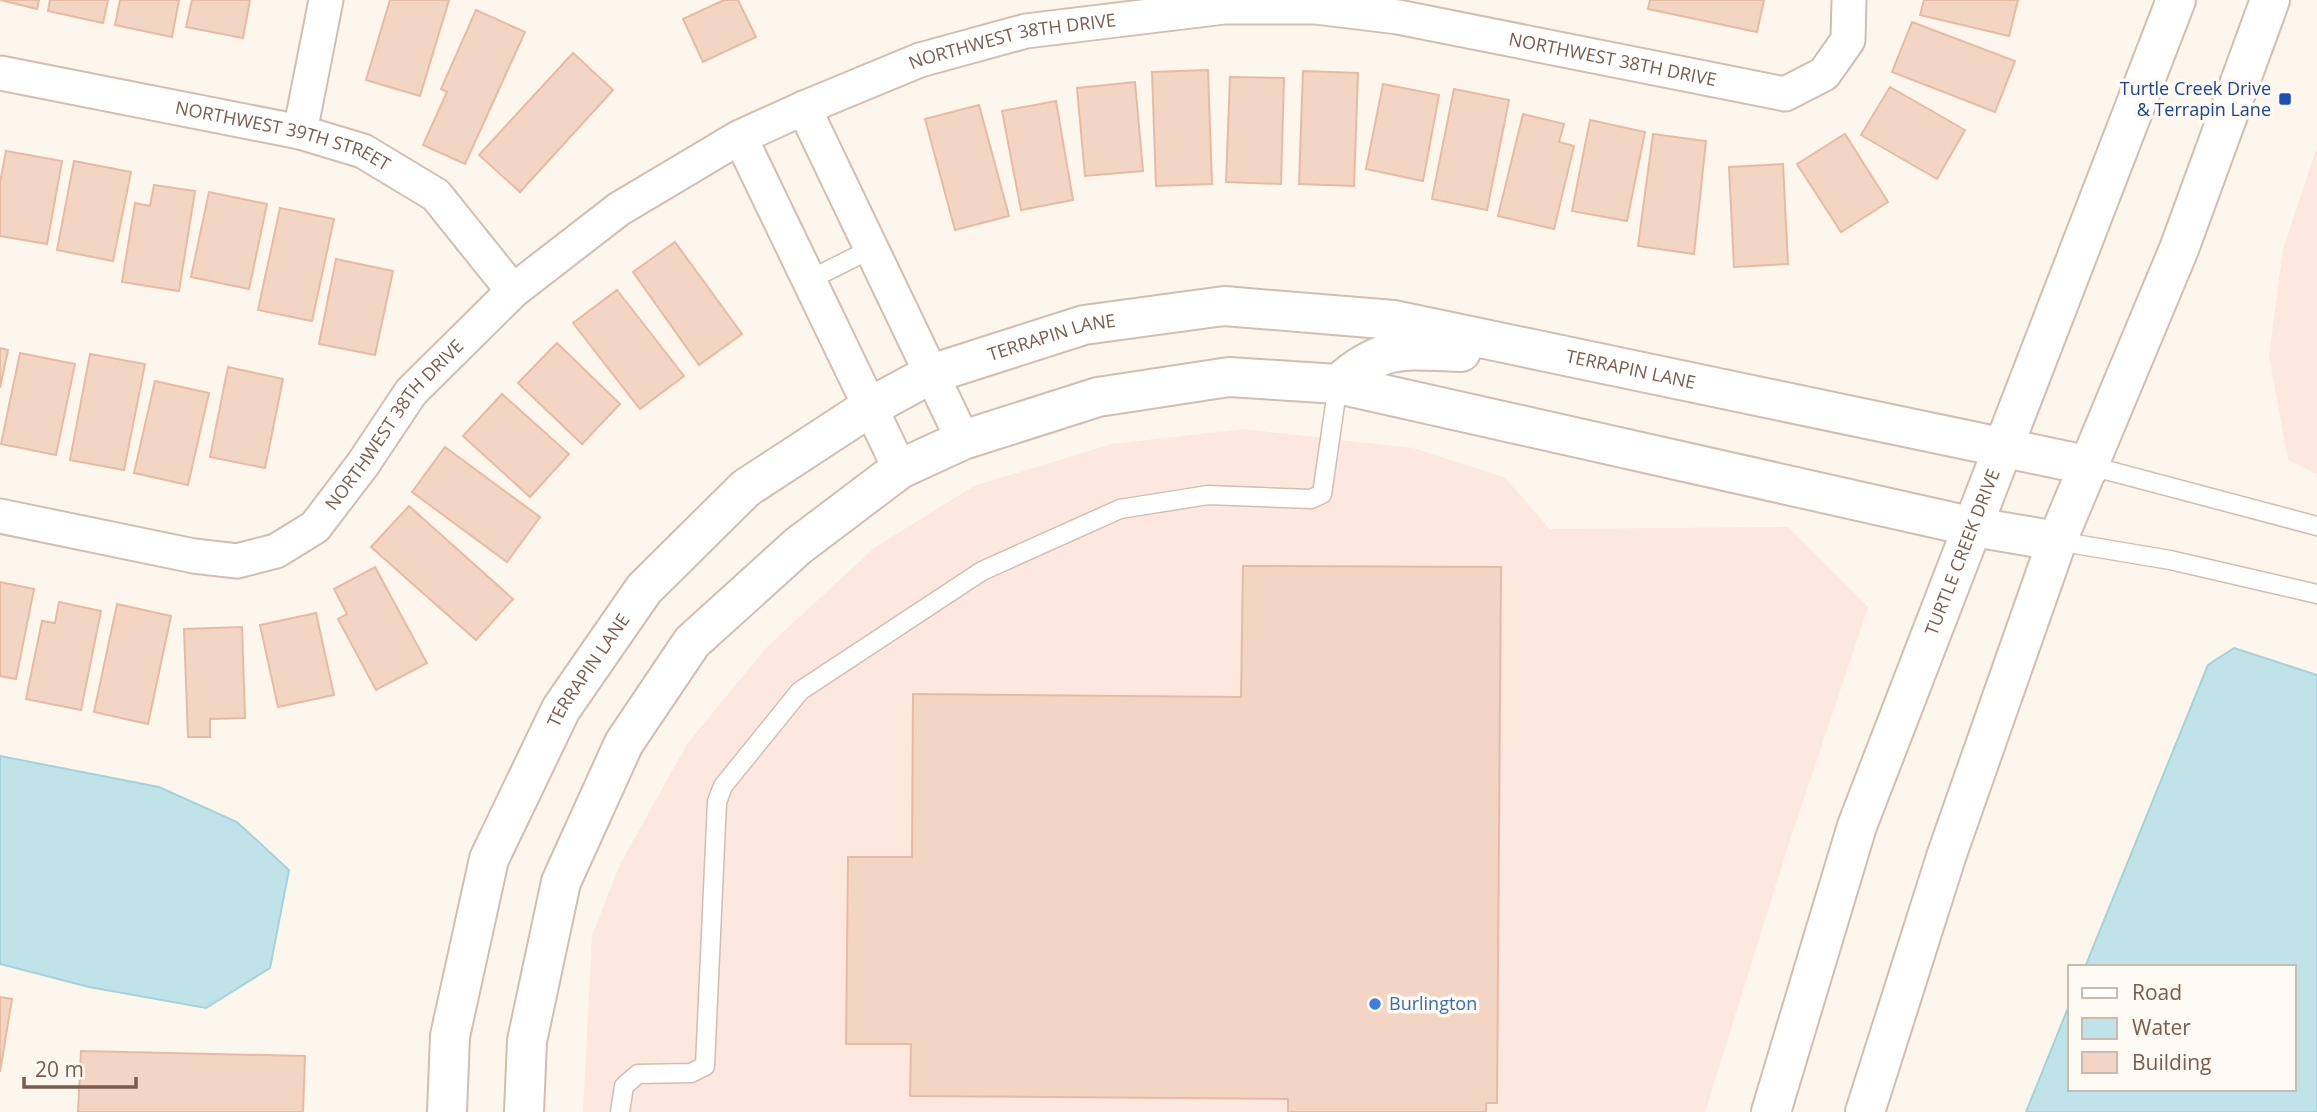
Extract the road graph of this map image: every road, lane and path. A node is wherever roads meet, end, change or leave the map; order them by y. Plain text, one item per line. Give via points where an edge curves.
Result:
1 (326, 0) edge
2 (1849, 0) edge
3 (2176, 0) edge
4 (2270, 0) edge
5 (1316, 4) edge
6 (0, 73) edge
7 (804, 108) junction
8 (300, 132) junction
9 (740, 137) junction
10 (871, 249) junction
11 (809, 280) junction
12 (513, 291) junction
13 (1565, 355) junction
14 (932, 374) junction
15 (1338, 384) junction
16 (870, 407) junction
17 (963, 440) junction
18 (2004, 446) junction
19 (2091, 466) junction
20 (900, 469) junction
21 (0, 516) edge
22 (2317, 526) edge
23 (1974, 527) junction
24 (2057, 541) junction
25 (2317, 594) edge
26 (447, 1112) edge
27 (524, 1112) edge
28 (620, 1112) edge
29 (1771, 1112) edge
30 (1865, 1112) edge

1 - 8 street
2 - 5 street, NORTHWEST 38TH DRIVE via 1848,40 1824,74 1785,94
3 - 18 street, TURTLE CREEK DRIVE
4 - 19 street via 2179,249
5 - 7 street, NORTHWEST 38TH DRIVE via 1224,7 1026,31 920,60
6 - 8 street, NORTHWEST 39TH STREET
7 - 9 street, NORTHWEST 38TH DRIVE
7 - 10 street
8 - 12 street, NORTHWEST 39TH STREET via 363,151 436,195
9 - 11 street
9 - 12 street, NORTHWEST 38TH DRIVE via 619,209
10 - 11 lane
10 - 14 street
11 - 16 street
12 - 21 street, NORTHWEST 38TH DRIVE via 411,392 315,527 276,551 237,561 194,556
13 - 14 street, TERRAPIN LANE via 1394,320 1224,306 1084,325
13 - 15 street via 1395,350 1360,364
13 - 18 street, TERRAPIN LANE
14 - 16 street, TERRAPIN LANE
14 - 17 street
15 - 17 street via 1229,377 1098,397
15 - 23 street
15 - 28 lane via 1322,494 1311,499 1208,495 1120,509 982,571 800,691 723,786 717,803 705,1066 691,1073 638,1074 624,1086
16 - 20 street
16 - 26 street, TERRAPIN LANE via 746,488 643,589 561,709 489,859 450,1036
17 - 20 street
18 - 19 street, TERRAPIN LANE
18 - 23 street, TURTLE CREEK DRIVE
19 - 22 lane
19 - 24 street
20 - 27 street via 799,546 692,642 624,743 561,883 527,1041
23 - 24 street
23 - 29 street, TURTLE CREEK DRIVE via 1857,826
24 - 25 lane via 2170,560
24 - 30 street via 1947,854

